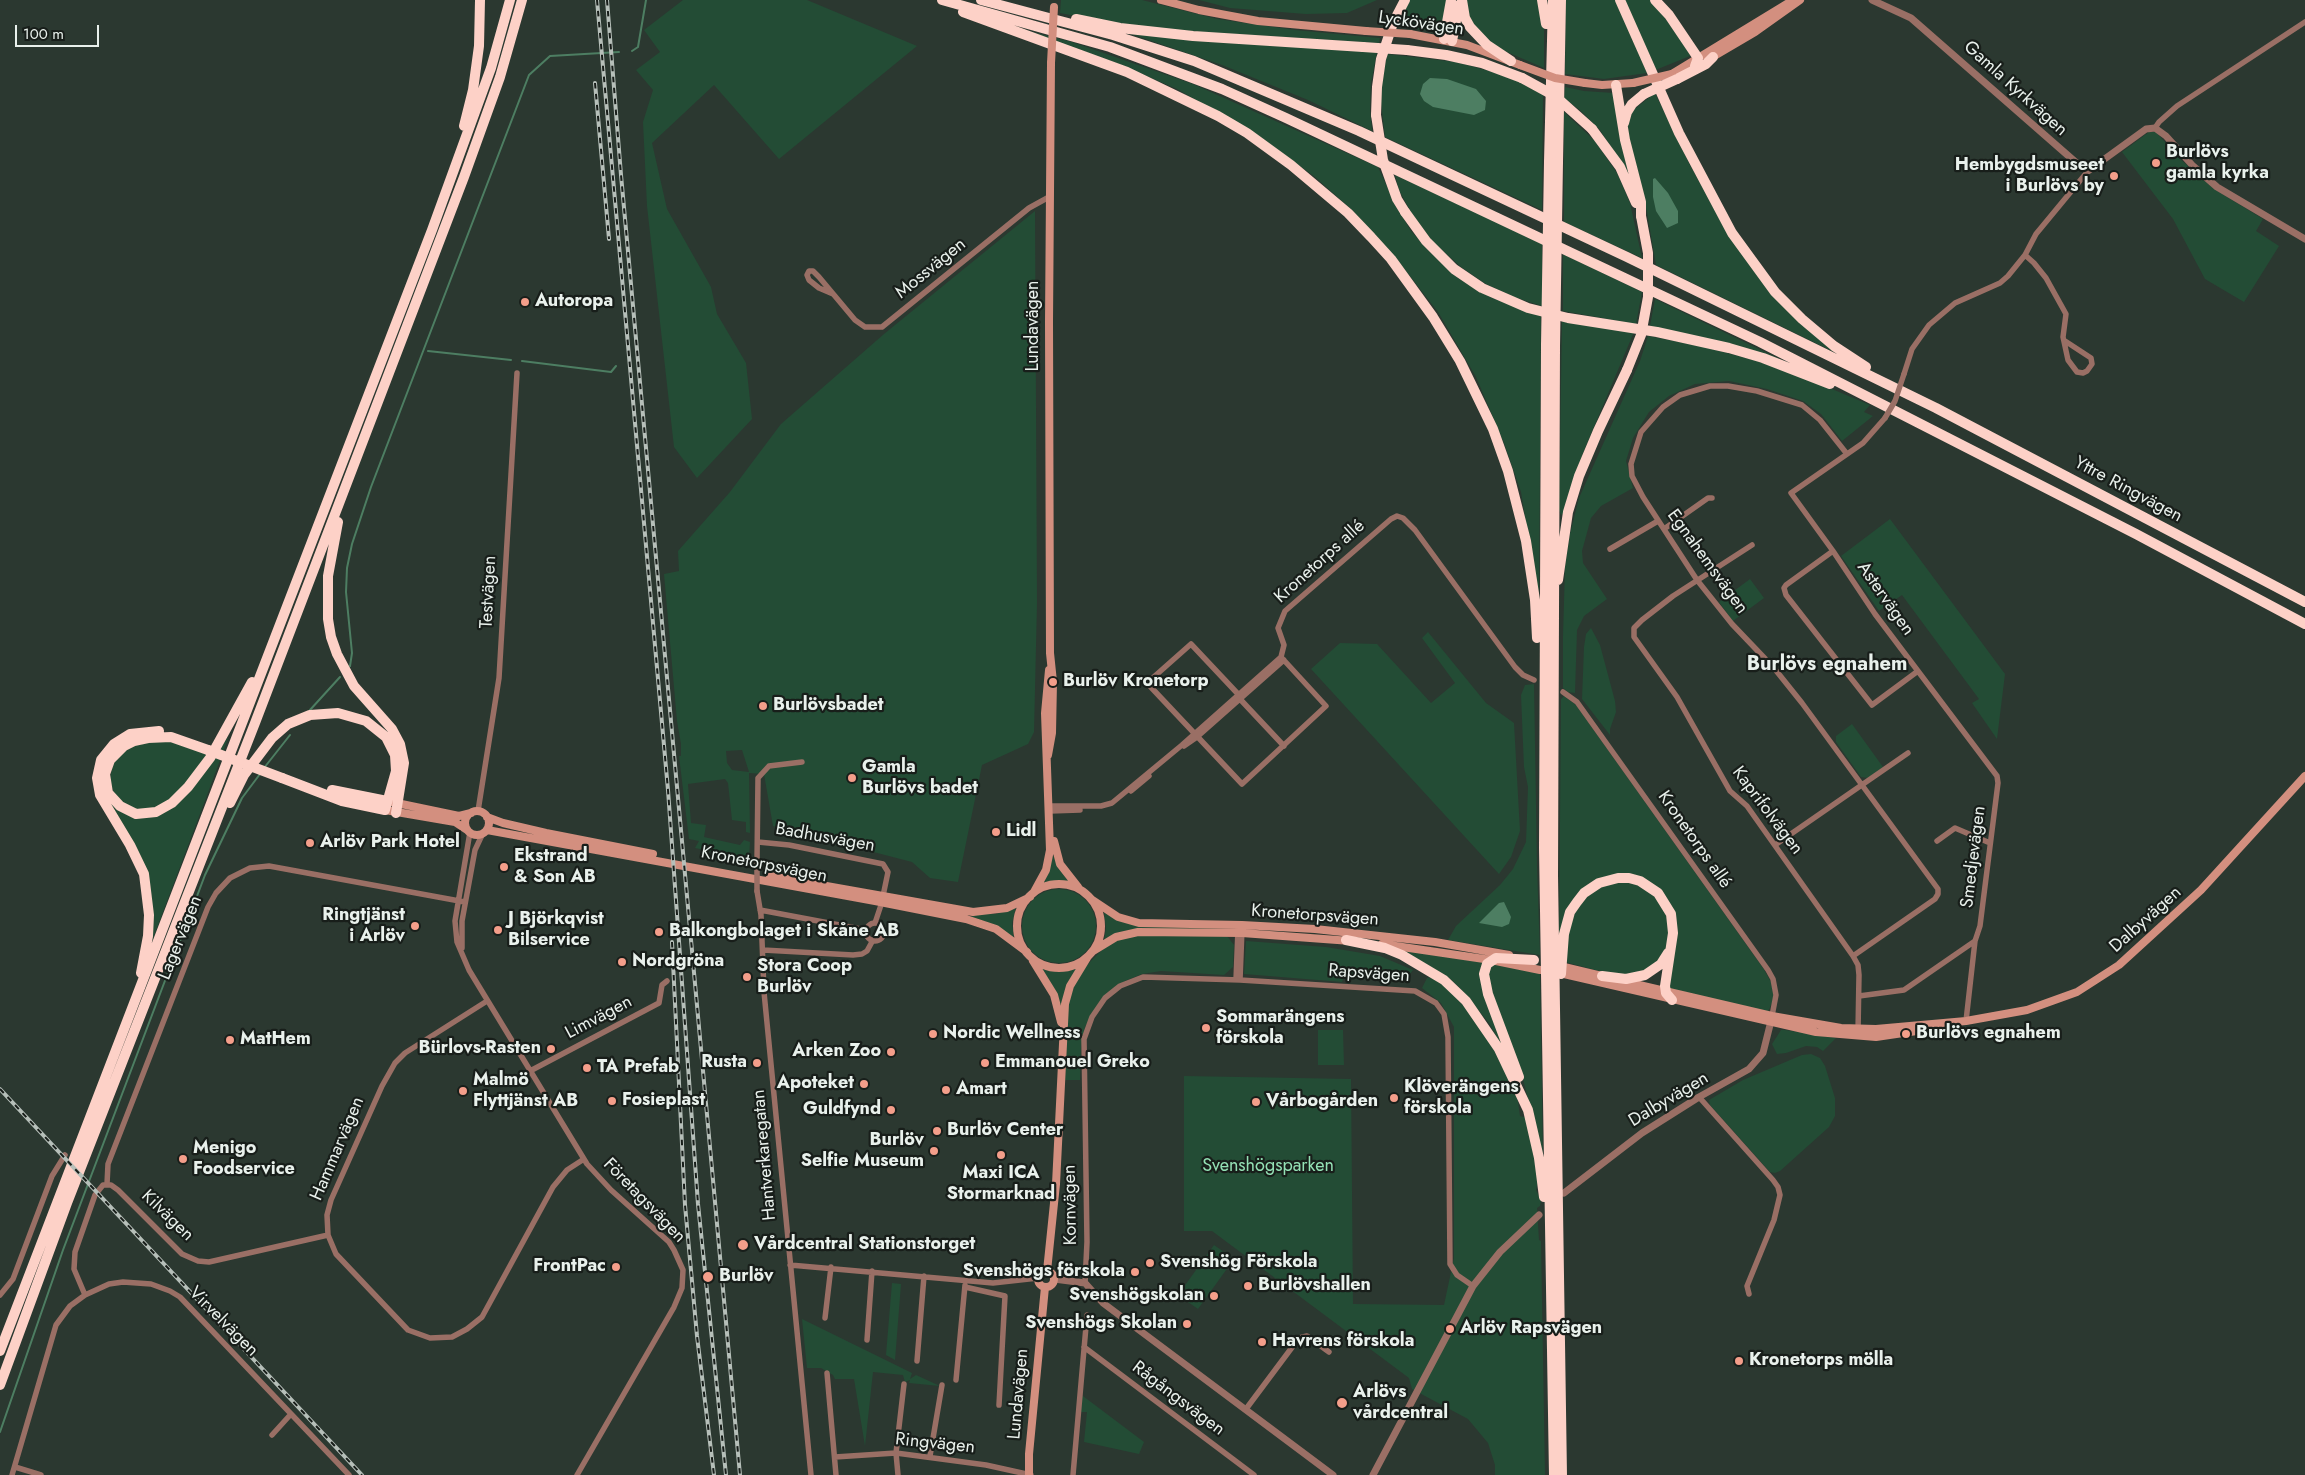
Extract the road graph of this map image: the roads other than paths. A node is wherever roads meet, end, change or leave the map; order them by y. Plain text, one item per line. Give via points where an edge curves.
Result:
1 (480, 0) edge
2 (510, 0) edge
3 (522, 0) edge
4 (932, 0) edge
5 (942, 0) edge
6 (983, 0) edge
7 (1161, 0) edge
8 (1405, 0) edge
9 (1451, 0) edge
10 (1462, 0) edge
11 (1542, 0) edge
12 (1552, 0) edge
13 (1561, 0) edge
14 (1620, 0) edge
15 (1656, 0) edge
16 (1793, 0) edge
17 (1800, 0) edge
18 (1872, 0) edge
19 (1054, 4) edge
20 (2305, 22) edge
21 (1448, 40) junction
22 (1713, 57) junction
23 (1696, 62) junction
24 (1516, 63) junction
25 (1675, 77) junction
26 (1616, 85) junction
27 (2156, 128) junction
28 (1623, 129) junction
29 (1549, 140) junction
30 (1554, 162) junction
31 (2088, 170) junction
32 (447, 190) junction
33 (1049, 197) junction
34 (1641, 216) junction
35 (2305, 239) edge
36 (2024, 255) junction
37 (833, 294) junction
38 (2065, 341) junction
39 (1550, 346) junction
40 (517, 373) dead end
41 (1936, 408) junction
42 (374, 412) junction
43 (1847, 454) junction
44 (1995, 461) junction
45 (1712, 498) dead end
46 (1658, 521) junction
47 (1664, 529) junction
48 (1752, 545) dead end
49 (1610, 549) dead end
50 (1833, 551) junction
51 (1697, 580) junction
52 (2305, 602) edge
53 (2305, 624) edge
54 (276, 634) junction
55 (1282, 658) junction
56 (1918, 671) junction
57 (1553, 673) junction
58 (1534, 680) dead end
59 (1563, 692) dead end
60 (1238, 696) junction
61 (1543, 699) junction
62 (1196, 735) junction
63 (1284, 746) junction
64 (209, 748) junction
65 (1908, 753) dead end
66 (802, 762) dead end
67 (1997, 776) joint
68 (2305, 776) edge
69 (1863, 784) junction
70 (391, 807) junction
71 (1049, 808) junction
72 (475, 812) junction
73 (487, 817) junction
74 (468, 831) junction
75 (485, 831) junction
76 (1937, 841) dead end
77 (758, 842) junction
78 (1990, 844) junction
79 (1775, 845) junction
80 (202, 857) junction
81 (757, 891) joint
82 (1083, 892) junction
83 (1031, 896) junction
84 (883, 899) junction
85 (1091, 899) junction
86 (458, 901) junction
87 (465, 902) junction
88 (760, 910) junction
89 (875, 923) junction
90 (1240, 929) junction
91 (866, 930) junction
92 (873, 940) junction
93 (1346, 940) junction
94 (1975, 941) junction
95 (1671, 946) junction
96 (763, 950) junction
97 (1093, 951) junction
98 (1028, 953) junction
99 (462, 955) junction
100 (1853, 956) junction
101 (1087, 958) junction
102 (1491, 960) junction
103 (1538, 964) joint
104 (1602, 976) junction
105 (1238, 980) junction
106 (667, 981) dead end
107 (1669, 996) junction
108 (1859, 996) junction
109 (487, 1001) junction
110 (134, 1003) junction
111 (1771, 1019) junction
112 (1966, 1022) junction
113 (1555, 1027) junction
114 (1858, 1033) junction
115 (1063, 1036) junction
116 (530, 1071) junction
117 (1699, 1096) junction
118 (1528, 1110) junction
119 (65, 1155) dead end
120 (584, 1159) junction
121 (107, 1184) junction
122 (1564, 1193) dead end
123 (1539, 1215) dead end
124 (328, 1235) junction
125 (1550, 1257) junction
126 (790, 1265) junction
127 (831, 1267) junction
128 (872, 1270) junction
129 (1047, 1271) junction
130 (924, 1276) junction
131 (1038, 1278) junction
132 (1054, 1279) junction
133 (966, 1280) junction
134 (1085, 1283) junction
135 (1045, 1286) junction
136 (1473, 1286) junction
137 (965, 1287) junction
138 (1749, 1294) dead end
139 (0, 1295) edge
140 (84, 1295) junction
141 (1087, 1315) dead end
142 (826, 1318) dead end
143 (867, 1340) dead end
144 (1084, 1347) junction
145 (0, 1351) edge
146 (1329, 1352) dead end
147 (916, 1361) dead end
148 (826, 1373) dead end
149 (956, 1380) dead end
150 (904, 1384) dead end
151 (0, 1385) edge
152 (942, 1385) dead end
153 (999, 1405) dead end
154 (1246, 1409) junction
155 (291, 1414) junction
156 (272, 1434) dead end
157 (896, 1453) junction
158 (930, 1456) junction
159 (835, 1457) junction
160 (14, 1467) junction
161 (12, 1475) edge
162 (41, 1475) edge
163 (348, 1475) edge
164 (577, 1475) edge
165 (811, 1475) edge
166 (836, 1475) edge
167 (898, 1475) edge
168 (1030, 1475) edge
169 (1073, 1475) edge
170 (1254, 1475) edge
171 (1333, 1475) edge
172 (1373, 1475) edge
173 (1554, 1475) edge
174 (1562, 1475) edge

1 - 32 highway via 474,90
2 - 32 highway via 491,68
3 - 42 highway via 500,77
4 - 61 highway via 1127,72 1218,116 1270,148 1316,185 1348,213 1391,259 1433,317 1460,362 1493,429 1508,471 1529,558
5 - 44 highway via 1110,47 1222,89 1760,342
6 - 34 highway, bridge via 1147,32 1429,52 1482,63 1522,78 1555,96 1592,129 1620,167
6 - 41 highway via 1156,48 1289,99 1627,257
7 - 21 main road, Lyckövägen, bridge via 1258,21
8 - 44 highway, bridge via 1381,59 1377,87 1376,115 1383,160 1405,212 1426,242 1454,269 1482,288 1550,314 1700,340 1763,358 1846,391
9 - 21 highway
10 - 21 highway
10 - 24 highway via 1462,9 1470,27 1487,45
11 - 29 highway via 1547,32
12 - 29 highway
13 - 30 highway
14 - 41 highway via 1648,69 1691,159 1721,216 1754,266 1802,319 1834,346
15 - 23 highway via 1669,15
16 - 23 main road, Lyckövägen
17 - 22 main road, Lyckövägen
18 - 31 street, Gamla Kyrkvägen via 1910,18 2072,160
19 - 33 main road, Lundavägen, bridge
20 - 27 street via 2177,106
21 - 24 main road, Lyckövägen
22 - 23 main road, Lyckövägen
22 - 25 highway via 1706,64
23 - 25 main road, Lyckövägen
24 - 26 main road, Lyckövägen, bridge via 1555,78 1585,84
25 - 26 main road, Lyckövägen, bridge
25 - 28 highway, bridge via 1644,94 1627,112
26 - 28 highway
27 - 31 street via 2146,129
27 - 35 street via 2217,188
28 - 34 highway via 1641,202
29 - 30 highway
30 - 39 highway, bridge
31 - 36 street via 2036,234
32 - 54 highway
33 - 37 street, Mossvägen via 1029,208 882,327 865,327
33 - 71 main road, Lundavägen via 1050,653 1053,682 1048,756
34 - 57 highway, bridge via 1648,253 1648,296 1641,335 1589,452 1568,512 1559,569
36 - 38 street via 2046,278 2066,314
36 - 43 street, bridge via 2000,283 1955,303 1928,325 1912,349 1895,401 1885,418 1863,443
37 - 37 street, Mossvägen via 813,271 809,271 809,280
38 - 38 street via 2072,366 2077,372 2088,371 2091,358
39 - 57 highway
39 - 61 highway
40 - 72 street, Testvägen via 499,678
41 - 52 highway, Yttre Ringvägen
42 - 70 highway via 334,534 328,576 328,619 344,670 392,729 400,744 404,763
42 - 80 highway
43 - 46 street, Egnahemsvägen via 1820,420 1802,405 1780,396 1728,386 1692,390 1663,406 1641,432 1635,447 1632,476
43 - 50 street, Astervägen via 1791,493
44 - 53 highway, Yttre Ringvägen
45 - 47 street
46 - 47 street, Egnahemsvägen
46 - 49 street
47 - 51 street, Egnahemsvägen
48 - 51 street
50 - 56 street, Astervägen
50 - 56 street via 1786,585 1786,594 1872,705
51 - 69 street, Egnahemsvägen via 1732,624 1774,668
51 - 79 street, Kaprifolvägen via 1634,628 1634,638 1677,696 1730,791 1747,806
54 - 64 highway via 221,740 178,798 156,812 136,814 120,806 108,793 105,774 110,760 134,741 171,737
54 - 110 highway
55 - 58 street, Kronetorps allé via 1284,645 1278,628 1285,612 1397,516 1415,530 1515,667
55 - 60 street
55 - 63 street via 1326,706
56 - 67 street, Astervägen
57 - 113 highway
59 - 111 street, Kronetorps allé via 1578,702 1768,970 1776,995
60 - 62 street
60 - 62 street via 1191,644 1147,684
60 - 63 street
61 - 125 highway
62 - 63 street via 1242,784
62 - 71 street via 1105,809
64 - 70 highway, bridge via 282,776
64 - 110 highway via 172,733 140,732 114,744 98,769 100,795 138,859 148,892 148,936
65 - 69 street
66 - 77 street, Badhusvägen via 769,766 758,778
67 - 78 street, Smedjevägen
68 - 112 main road, Dalbyvägen via 2201,890 2119,965 2077,992 2027,1010
69 - 79 street
69 - 100 street, Egnahemsvägen via 1935,884 1938,894
70 - 72 main road via 459,816
70 - 74 main road via 455,822
70 - 80 highway via 396,766 392,746 382,733 351,716 333,713 310,715 283,728 266,745 244,775
71 - 82 main road, Lundavägen via 1058,860
71 - 83 main road, Lundavägen via 1050,855 1044,875
72 - 73 main road
72 - 74 main road via 466,821
73 - 75 main road via 489,823
73 - 84 main road, Kronetorpsvägen via 555,835
74 - 75 main road via 474,834
74 - 86 street, Företagsvägen
75 - 84 main road, Kronetorpsvägen
75 - 87 street, Företagsvägen via 475,850
76 - 78 street via 1955,828
77 - 81 street, Badhusvägen, bridge
77 - 84 street, Badhusvägen via 883,864 888,872
78 - 94 street, Smedjevägen via 1980,926
79 - 100 street, Kaprifolvägen
80 - 151 highway
81 - 88 street, Hantverkaregatan
82 - 83 main road, Lundavägen via 1070,886 1055,885
82 - 85 main road, Lundavägen
83 - 84 main road, Kronetorpsvägen via 1007,908 978,912
83 - 98 main road, Lundavägen via 1022,908 1018,926 1020,940
84 - 89 street, Badhusvägen
84 - 98 main road, Kronetorpsvägen via 979,923 1001,933
85 - 90 main road, Kronetorpsvägen via 1114,915 1133,922
85 - 97 main road, Lundavägen via 1099,912 1101,927
86 - 87 street, Lagervägen
86 - 99 street, Företagsvägen via 455,935
86 - 121 street, Lagervägen via 270,866 250,868 230,878 208,907 108,1164
87 - 99 street, Företagsvägen
88 - 91 street
88 - 96 street, Hantverkaregatan
89 - 91 street
89 - 92 street via 884,932 881,938
90 - 93 main road, Kronetorpsvägen
90 - 97 main road, Kronetorpsvägen via 1132,932 1116,937
90 - 103 main road, Kronetorpsvägen via 1380,935 1490,951
90 - 105 street
91 - 92 street
92 - 96 street via 867,951 853,956
93 - 102 main road, Kronetorpsvägen
93 - 118 highway via 1402,955 1432,971 1454,989 1499,1049
94 - 108 street via 1904,990
94 - 112 street, Smedjevägen
95 - 104 highway via 1661,964 1645,975 1626,979
95 - 107 highway via 1665,976
95 - 113 highway via 1673,923 1666,903 1658,893 1629,878 1608,880 1592,887 1577,902 1567,923
96 - 126 street, Hantverkaregatan via 764,992
97 - 101 main road, Lundavägen
98 - 101 main road, Lundavägen via 1041,964 1057,968 1073,966
98 - 115 main road, Lundavägen via 1056,999
99 - 109 street, Företagsvägen
100 - 108 street, Kaprifolvägen via 1858,965
101 - 115 main road, Lundavägen via 1068,991
102 - 103 highway via 1504,958
102 - 118 highway via 1485,969 1486,985 1518,1072
104 - 107 main road
104 - 107 main road via 1564,971
105 - 134 street, Kornvägen via 1143,977 1112,992 1092,1017 1084,1039
105 - 136 street, Rapsvägen via 1415,992 1436,1003 1444,1014 1448,1036 1450,1264 1457,1275
106 - 116 street, Limvägen via 662,985 659,1004
107 - 111 main road
108 - 114 street, Kaprifolvägen
109 - 116 street, Företagsvägen
109 - 124 street, Hammarvägen via 405,1053 395,1063 331,1200 327,1215
110 - 145 highway
111 - 114 main road, Dalbyvägen via 1816,1032
111 - 117 street, Dalbyvägen via 1765,1049 1754,1065 1738,1077
112 - 114 main road, Dalbyvägen via 1899,1035
113 - 174 highway
115 - 129 main road, Lundavägen via 1056,1184
116 - 120 street, Företagsvägen
117 - 122 street, Dalbyvägen via 1634,1138
117 - 138 street via 1773,1180 1780,1194 1774,1220 1747,1286
118 - 125 highway via 1541,1174
119 - 139 street via 52,1176 13,1279
120 - 124 street, Hammarvägen via 567,1170 553,1187 482,1317 452,1338 423,1337 408,1330 336,1254
120 - 164 street, Företagsvägen via 611,1190 669,1242 680,1261 683,1278 674,1307
121 - 124 street, Kilvägen via 118,1190 182,1254 198,1261
121 - 140 street via 100,1187 94,1196 75,1252 74,1269
123 - 136 street via 1500,1252
125 - 173 highway
126 - 127 street
126 - 165 street, Hantverkaregatan
127 - 128 street
127 - 142 street
128 - 130 street
128 - 143 street
129 - 131 main road
129 - 132 main road
130 - 133 street
130 - 147 street
131 - 133 street via 994,1283
131 - 135 main road via 1039,1283
132 - 134 street
132 - 135 main road via 1051,1285
133 - 137 street
134 - 154 street via 1103,1302
135 - 168 main road, Lundavägen via 1029,1454
136 - 172 street
137 - 149 street
137 - 153 street via 1005,1296
140 - 155 street, Virvelvägen via 109,1284 123,1282 151,1284 170,1291 188,1305
140 - 160 street, Virvelvägen via 64,1313 52,1332
141 - 144 street
144 - 169 street
144 - 170 street, Rågångsvägen
146 - 154 street via 1307,1336 1299,1338
148 - 159 street
150 - 157 street
152 - 158 street
154 - 171 street
155 - 156 street
155 - 163 street, Virvelvägen
157 - 158 street, Ringvägen
157 - 159 street, Ringvägen
157 - 167 street
158 - 168 street, Ringvägen
159 - 166 street
160 - 161 street, Virvelvägen
160 - 162 street

